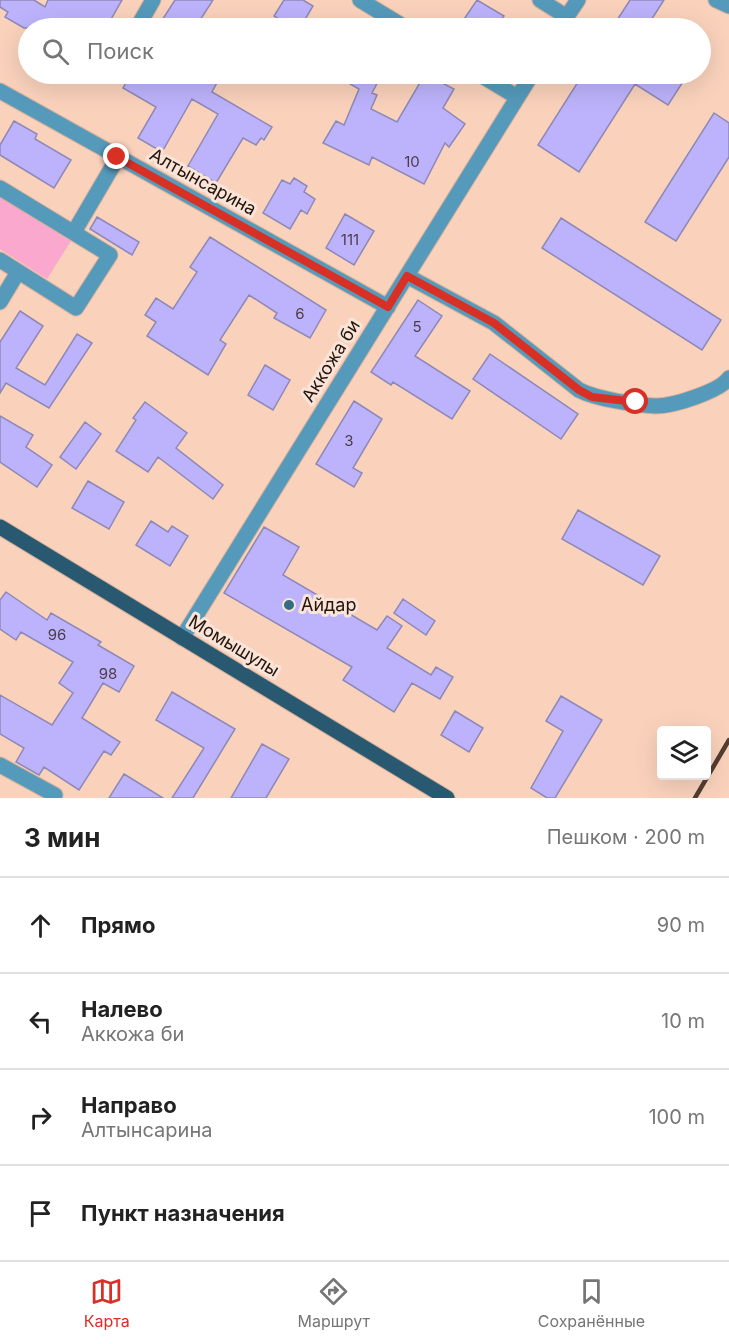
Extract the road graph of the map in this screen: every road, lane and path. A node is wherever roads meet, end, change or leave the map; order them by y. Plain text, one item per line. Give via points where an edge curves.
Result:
1 (153, 0) edge
2 (360, 0) edge
3 (540, 0) edge
4 (578, 0) edge
5 (716, 0) edge
6 (729, 6) edge
7 (143, 18) edge
8 (390, 18) edge
9 (559, 18) edge
10 (566, 18) edge
11 (495, 84) edge
12 (525, 84) edge
13 (0, 91) edge
14 (517, 97) junction
15 (117, 157) junction
16 (0, 188) edge
17 (74, 232) junction
18 (0, 260) edge
19 (18, 272) junction
20 (407, 276) junction
21 (0, 302) edge
22 (388, 307) junction
23 (729, 378) edge
24 (0, 527) edge
25 (182, 638) junction
26 (0, 765) edge
27 (55, 795) dead end
28 (447, 798) edge

1 - 7 street
2 - 8 street
3 - 9 street
4 - 10 street
5 - 6 street
11 - 14 street
12 - 14 street, Аккожа би
13 - 15 street, Алтынсарина
14 - 20 street, Аккожа би
15 - 17 street
15 - 22 street, Алтынсарина
16 - 17 street
17 - 19 street via 110,255 76,308
18 - 19 street
19 - 21 street
20 - 22 street, Аккожа би
20 - 23 street via 494,323 592,397 657,406 724,386
22 - 25 street, Аккожа би
24 - 25 main road, Момышулы
25 - 28 main road, Момышулы
26 - 27 street

